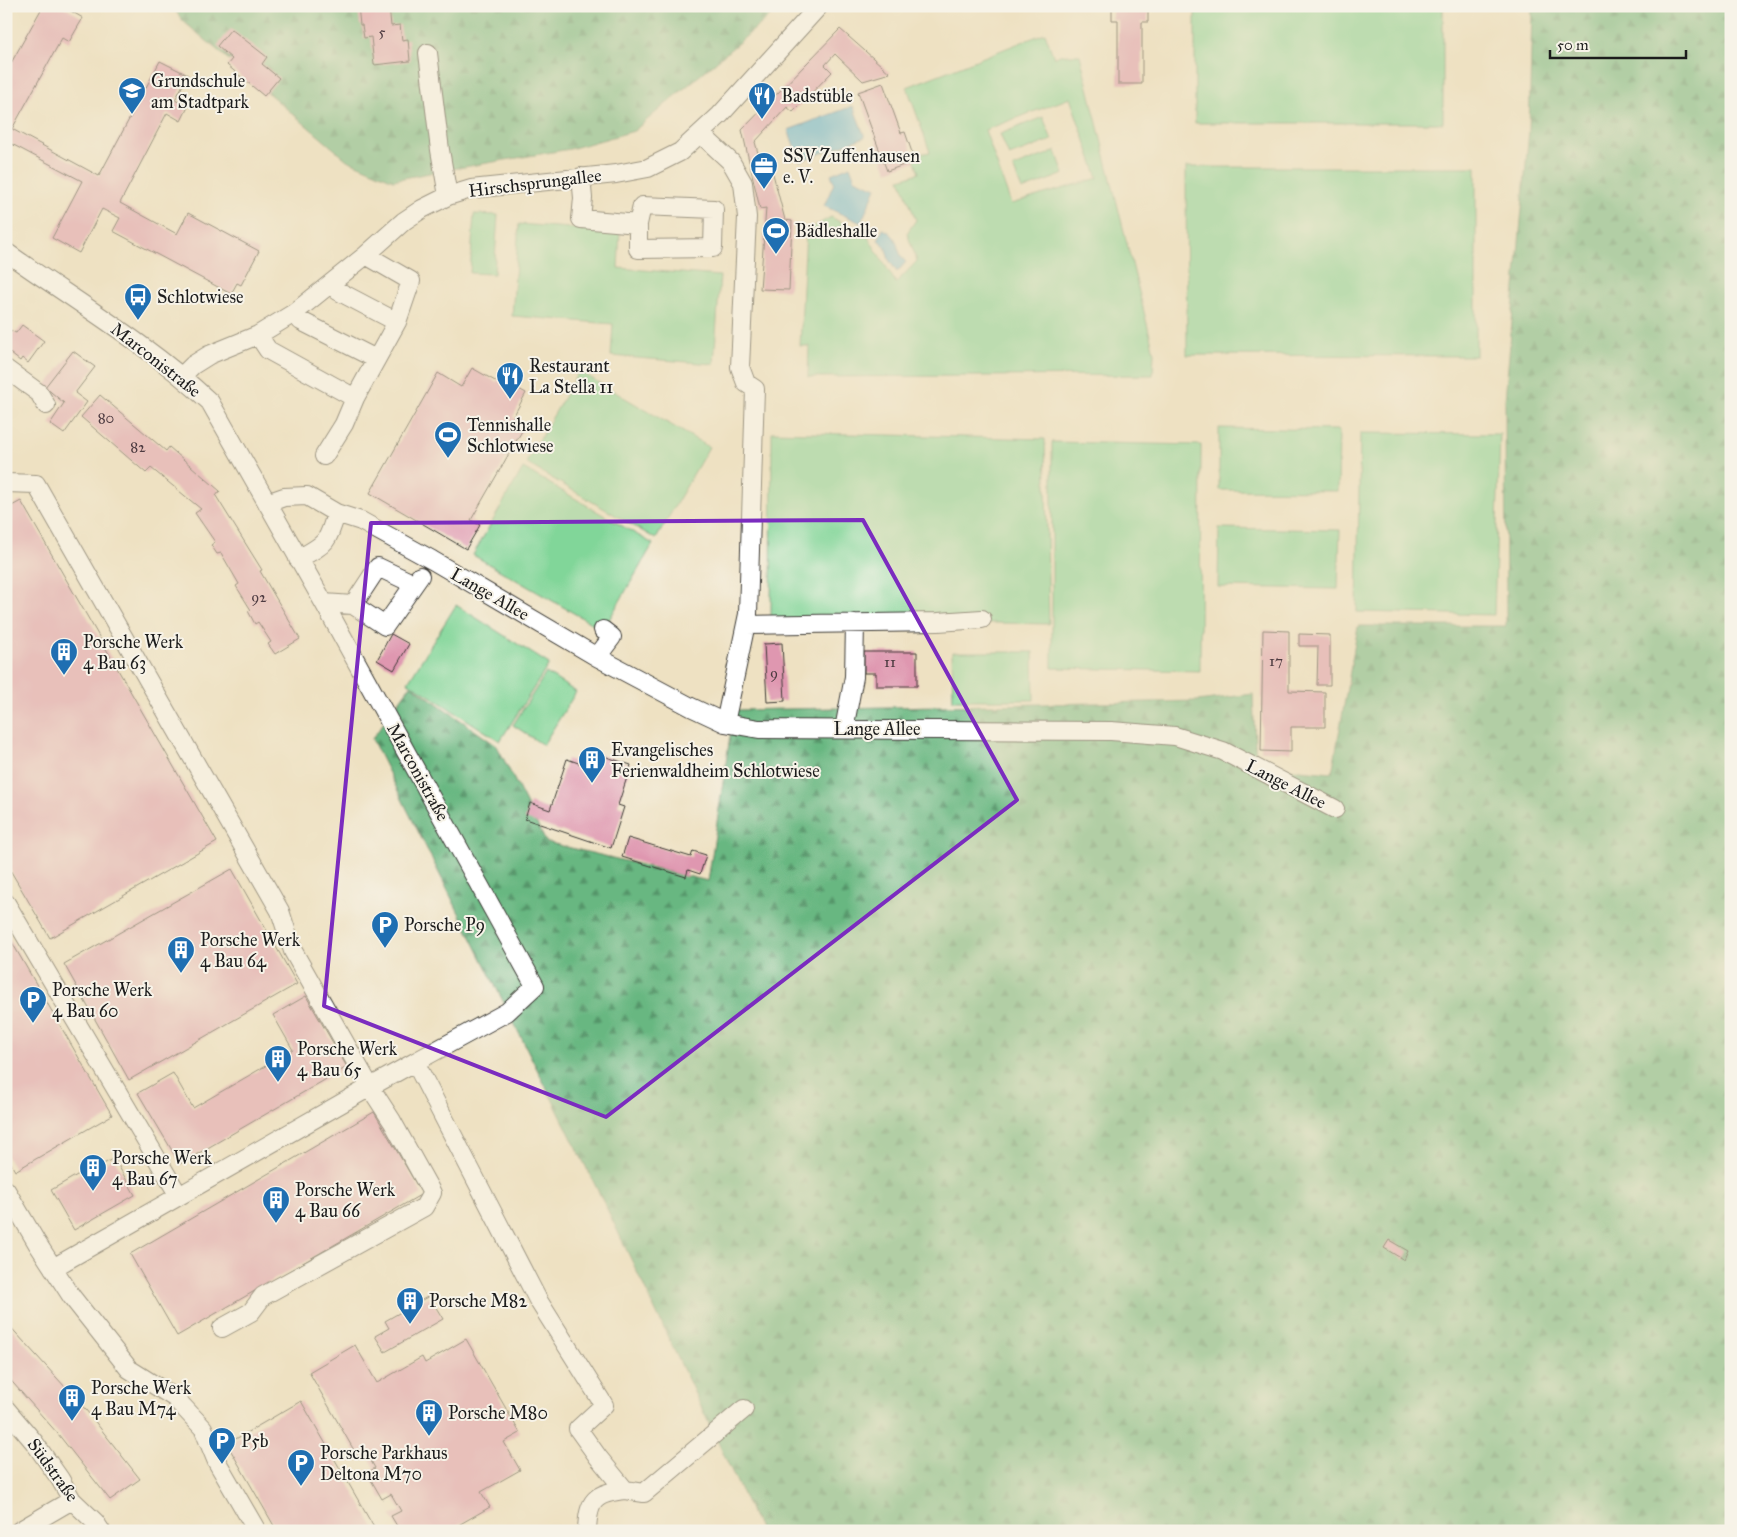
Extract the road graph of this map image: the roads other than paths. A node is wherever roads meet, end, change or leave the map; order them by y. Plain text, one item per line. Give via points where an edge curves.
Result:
1 (819, 6) edge
2 (428, 53) dead end
3 (701, 134) junction
4 (581, 176) junction
5 (448, 196) junction
6 (638, 224) junction
7 (6, 252) edge
8 (366, 255) junction
9 (332, 283) junction
10 (294, 313) junction
11 (397, 322) junction
12 (258, 335) junction
13 (376, 359) junction
14 (6, 369) edge
15 (182, 376) junction
16 (355, 398) junction
17 (46, 405) dead end
18 (324, 456) dead end
19 (6, 483) edge
20 (267, 503) junction
21 (336, 513) junction
22 (298, 559) junction
23 (324, 603) junction
24 (353, 605) junction
25 (982, 619) dead end
26 (855, 623) junction
27 (746, 625) junction
28 (603, 630) dead end
29 (597, 657) junction
30 (725, 723) junction
31 (844, 729) junction
32 (1335, 809) dead end
33 (6, 903) edge
34 (415, 1062) junction
35 (370, 1086) junction
36 (6, 1190) edge
37 (179, 1196) junction
38 (52, 1268) junction
39 (222, 1328) dead end
40 (6, 1409) edge
41 (744, 1409) dead end
42 (625, 1490) junction
43 (72, 1500) junction
44 (19, 1531) edge
45 (101, 1531) edge
46 (257, 1531) edge
47 (587, 1531) edge

1 - 3 street, Hirschsprungallee
2 - 5 street
3 - 4 street, Hirschsprungallee via 680,152 648,168
3 - 27 street via 731,162 743,183 747,217 740,367 746,383 755,389
4 - 5 street, Hirschsprungallee via 471,189
4 - 6 street via 581,219
5 - 8 street, Hirschsprungallee via 422,209
6 - 6 street via 638,249 712,248 714,209 642,206
7 - 15 street, Marconistraße
8 - 9 street, Hirschsprungallee
8 - 11 street via 411,281
9 - 10 street, Hirschsprungallee
9 - 11 street via 338,291
10 - 12 street, Hirschsprungallee
10 - 13 street via 301,321
11 - 13 street
12 - 15 street, Hirschsprungallee via 209,355
12 - 16 street via 268,350
13 - 16 street
14 - 17 street via 39,393
15 - 20 street, Marconistraße via 210,402
16 - 18 street via 344,424
19 - 35 street via 36,484 280,910 293,951
20 - 21 street via 284,497 307,496
20 - 22 street, Marconistraße
21 - 22 street via 330,536 319,547
21 - 29 street, Lange Allee via 361,521 392,538
22 - 23 street, Marconistraße
23 - 24 street
23 - 34 street, Marconistraße via 535,986 507,1012
24 - 24 street via 378,567 417,579 385,626
25 - 26 street
26 - 27 street
26 - 31 street via 854,677
27 - 30 street
28 - 29 street via 612,637
29 - 30 street, Lange Allee
30 - 31 street, Lange Allee via 759,729
31 - 32 street, Lange Allee via 1111,731 1175,736 1223,751
33 - 37 street
34 - 35 street
34 - 42 street via 538,1300 604,1405 578,1429
35 - 37 street
35 - 39 street via 432,1192 424,1206 263,1296 251,1312
36 - 38 street
37 - 38 street
38 - 46 street via 129,1369 175,1398 203,1428 217,1462
40 - 43 street, Südstraße via 34,1442
41 - 42 street via 644,1493
42 - 47 street via 608,1492 594,1499 587,1515
43 - 44 street
43 - 45 street, Südstraße

